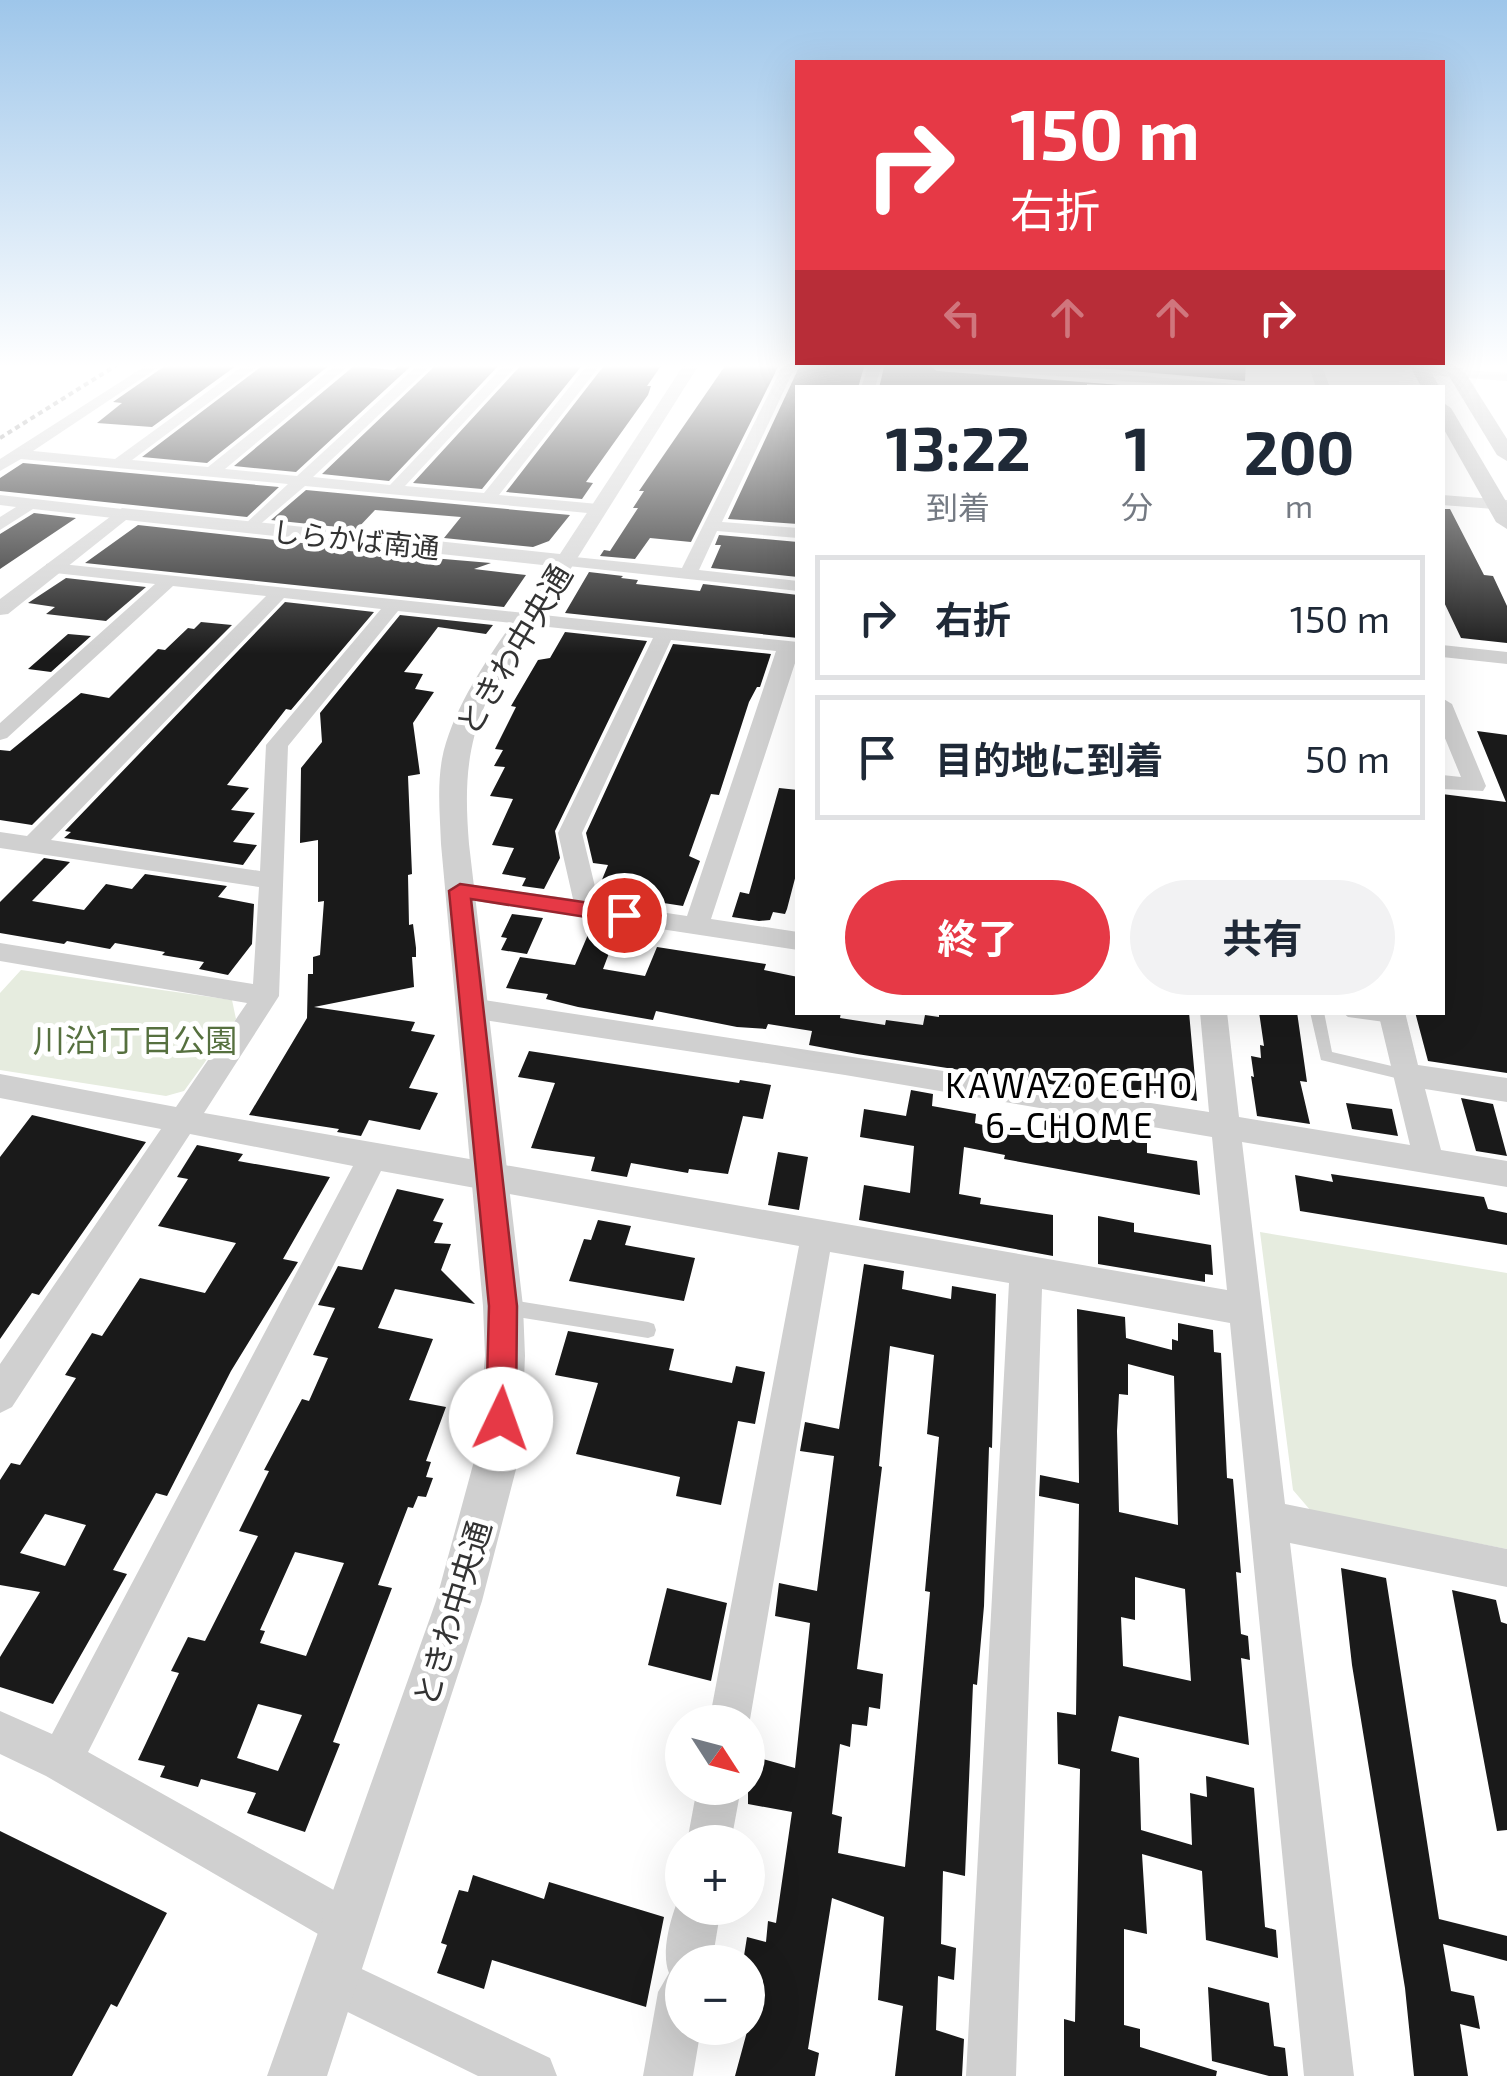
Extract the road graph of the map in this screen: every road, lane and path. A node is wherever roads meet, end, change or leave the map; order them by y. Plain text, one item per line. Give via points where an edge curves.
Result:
1 (76, 460) edge
2 (123, 460) edge
3 (228, 460) edge
4 (323, 460) edge
5 (422, 460) edge
6 (519, 460) edge
7 (630, 460) edge
8 (744, 460) edge
9 (1473, 460) edge
10 (117, 464) junction
11 (212, 473) junction
12 (299, 482) junction
13 (394, 490) junction
14 (488, 499) junction
15 (0, 500) edge
16 (1445, 501) edge
17 (31, 503) junction
18 (598, 509) junction
19 (1504, 511) edge
20 (122, 514) junction
21 (0, 525) edge
22 (712, 526) junction
23 (250, 528) junction
24 (795, 533) edge
25 (565, 561) junction
26 (52, 568) junction
27 (687, 576) junction
28 (172, 579) junction
29 (795, 586) edge
30 (282, 590) junction
31 (395, 603) junction
32 (0, 609) edge
33 (528, 618) junction
34 (665, 633) junction
35 (792, 647) edge
36 (1445, 651) edge
37 (1507, 658) edge
38 (1445, 714) edge
39 (0, 734) edge
40 (1445, 782) edge
41 (0, 840) edge
42 (32, 845) junction
43 (272, 881) junction
44 (460, 891) junction
45 (588, 910) junction
46 (696, 926) junction
47 (795, 941) edge
48 (0, 952) edge
49 (266, 996) junction
50 (471, 1008) junction
51 (1213, 1015) edge
52 (1318, 1015) edge
53 (1392, 1016) edge
54 (1408, 1075) junction
55 (1, 1088) edge
56 (1507, 1090) edge
57 (184, 1119) junction
58 (1226, 1126) junction
59 (374, 1157) junction
60 (1429, 1162) junction
61 (1507, 1174) edge
62 (487, 1177) junction
63 (817, 1237) junction
64 (1026, 1272) junction
65 (503, 1306) junction
66 (1248, 1310) junction
67 (648, 1330) dead end
68 (0, 1395) edge
69 (1268, 1520) junction
70 (1507, 1568) edge
71 (733, 1705) edge
72 (0, 1732) edge
73 (61, 1761) junction
74 (347, 1924) junction
75 (330, 1978) junction
76 (673, 2045) edge
77 (297, 2076) edge
78 (532, 2076) edge
79 (668, 2076) edge
80 (991, 2076) edge
81 (1328, 2076) edge

1 - 10 street
2 - 10 street
3 - 11 street
4 - 12 street
5 - 13 street
6 - 14 street
7 - 18 street, ときわ中央通
8 - 22 street
9 - 19 main road
10 - 11 street
11 - 12 street
12 - 13 street
12 - 23 street
13 - 14 street
14 - 18 street
15 - 17 street
16 - 19 street
17 - 20 street
17 - 21 street
18 - 25 street, ときわ中央通
20 - 23 street, しらかば南通
20 - 26 street
22 - 24 street
22 - 27 street
23 - 25 street, しらかば南通
25 - 27 street
25 - 33 street, ときわ中央通
26 - 28 street
26 - 32 street
27 - 29 street
28 - 30 street
28 - 39 street
30 - 31 street
30 - 42 street
31 - 33 street
31 - 43 street via 277,745
33 - 34 street
33 - 44 street, ときわ中央通 via 455,744 450,773
34 - 35 street
34 - 45 street via 570,834
35 - 46 street
36 - 37 street
38 - 40 street via 1475,786
41 - 42 street
42 - 43 street
43 - 49 street
44 - 45 street
44 - 50 street, ときわ中央通
45 - 46 street
46 - 47 street
48 - 49 street
49 - 57 street
50 - 58 street
50 - 62 street, ときわ中央通
51 - 58 street
52 - 54 lane via 1326,1056
53 - 54 street
54 - 56 street
54 - 60 street
55 - 57 street
57 - 59 street
57 - 68 street
58 - 60 street
58 - 66 street
59 - 62 street
59 - 73 street
60 - 61 street
62 - 63 street
62 - 65 street, ときわ中央通
63 - 64 street
63 - 71 street
64 - 66 street
64 - 80 street
65 - 67 lane
65 - 74 street, ときわ中央通 via 499,1450 459,1600
66 - 69 street
69 - 70 street
69 - 81 street
72 - 73 street
73 - 74 street
74 - 75 street, ときわ中央通
75 - 77 street, ときわ中央通
75 - 78 street
76 - 79 street

